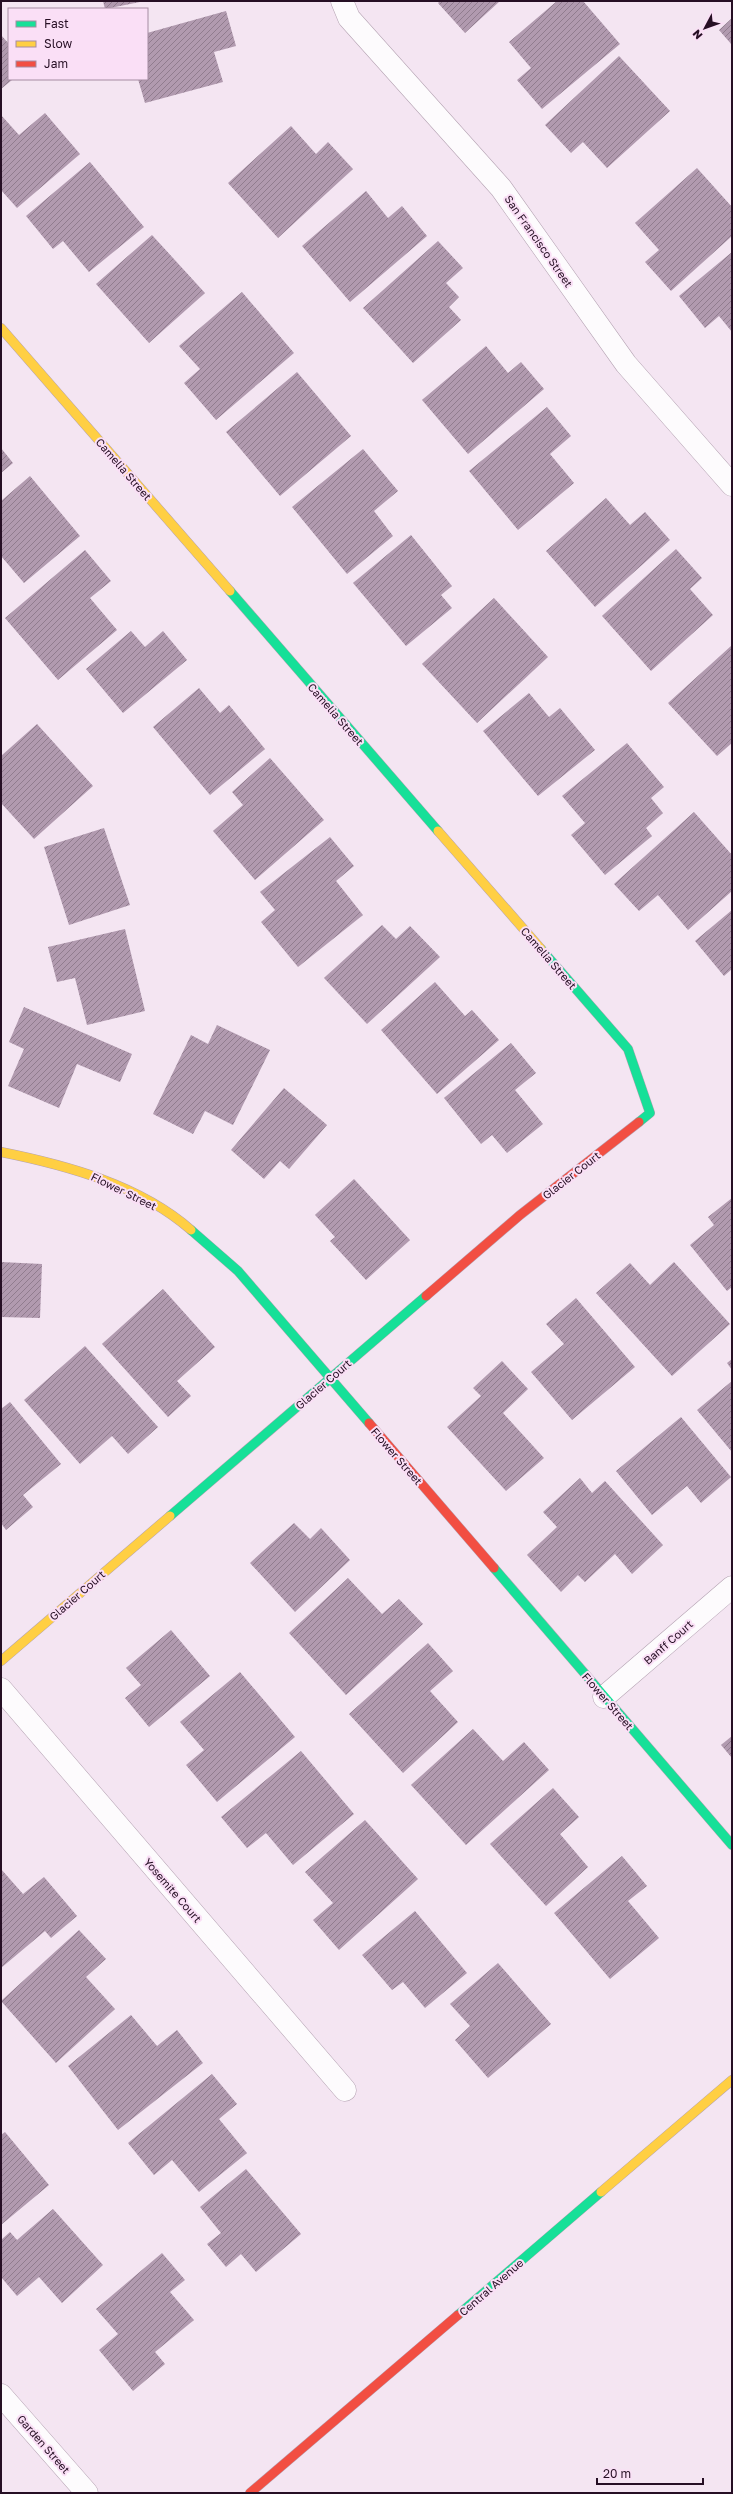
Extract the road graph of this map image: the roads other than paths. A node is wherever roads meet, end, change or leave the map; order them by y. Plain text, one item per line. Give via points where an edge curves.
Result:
1 (342, 1) edge
2 (1, 328) edge
3 (729, 477) edge
4 (650, 1113) joint
5 (1, 1152) edge
6 (330, 1378) junction
7 (732, 1587) edge
8 (1, 1660) edge
9 (1, 1689) edge
10 (604, 1697) junction
11 (732, 1845) edge
12 (732, 2080) edge
13 (345, 2090) dead end
14 (1, 2395) edge
15 (86, 2493) edge
16 (250, 2493) edge

1 - 3 street, San Francisco Street via 349,18 501,188 626,364
2 - 4 street, Camelia Street via 628,1049
4 - 6 street, Glacier Court via 520,1215
5 - 6 street, Flower Street via 59,1164 90,1174 141,1198 183,1224 238,1271
6 - 8 street, Glacier Court
6 - 10 street, Flower Street
7 - 10 street, Banff Court
9 - 13 street, Yosemite Court
10 - 11 street, Flower Street
12 - 16 street, Central Avenue
14 - 15 street, Garden Street

